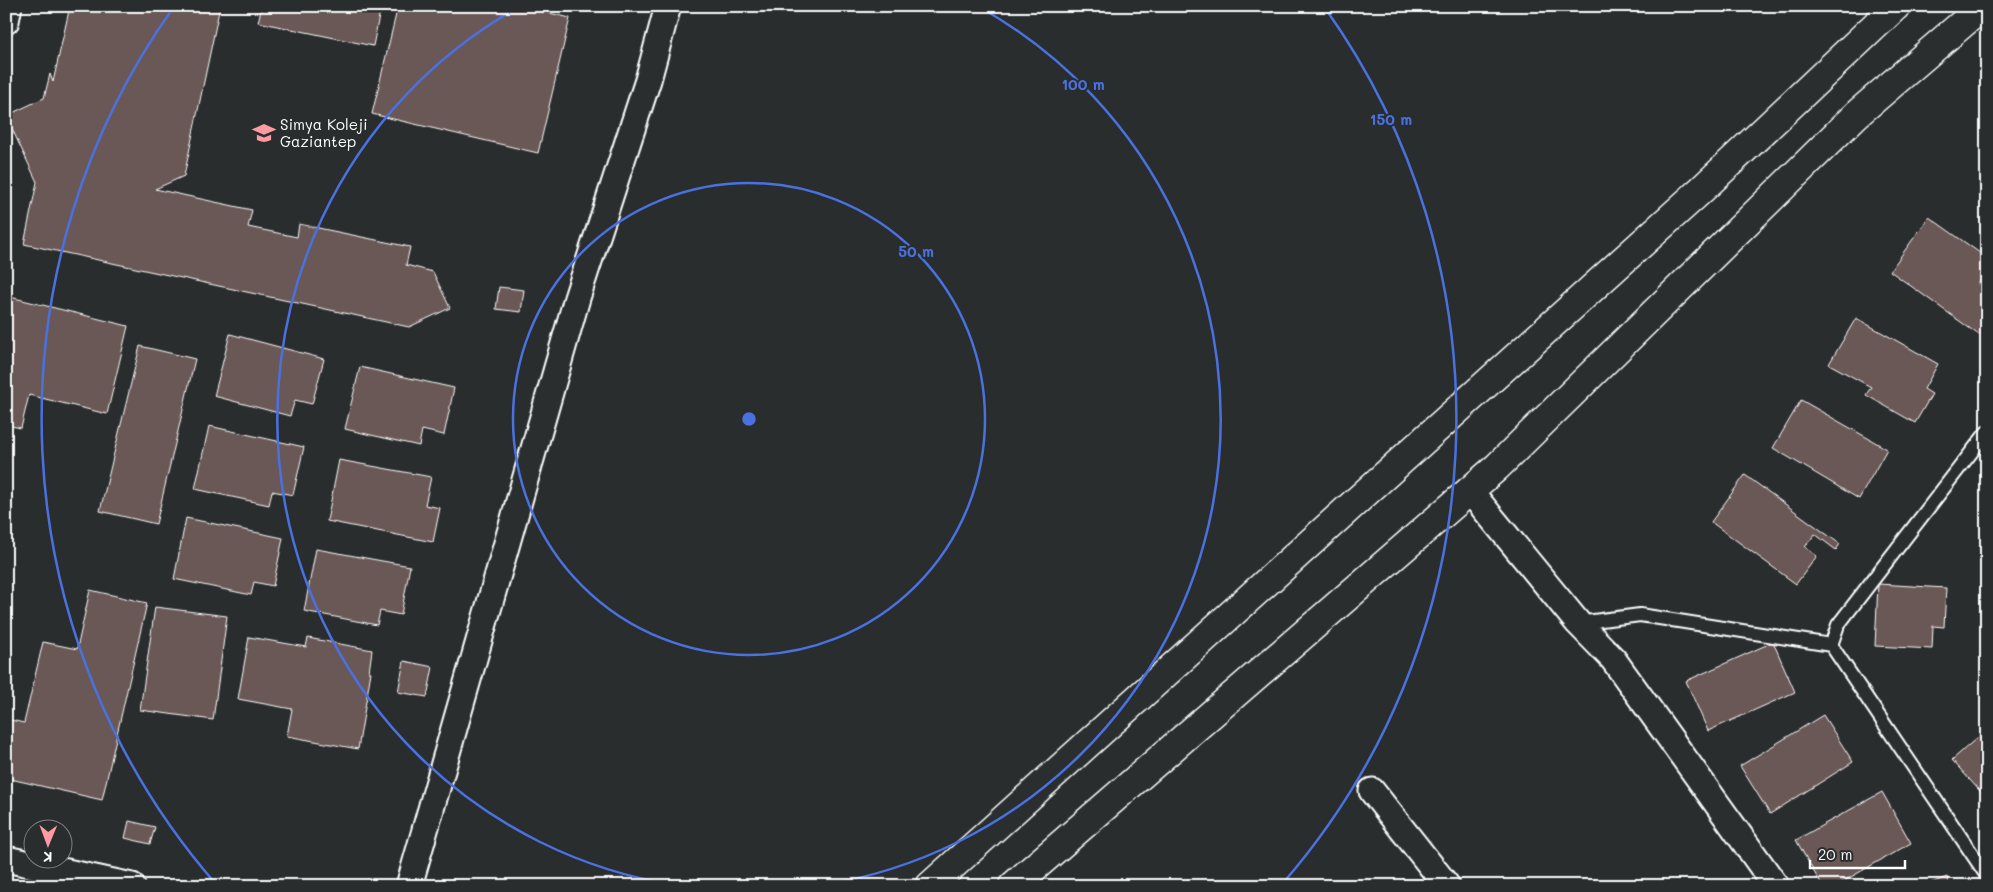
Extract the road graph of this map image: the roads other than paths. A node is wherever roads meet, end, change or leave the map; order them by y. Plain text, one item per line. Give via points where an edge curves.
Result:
1 (9, 6) edge
2 (668, 6) edge
3 (1896, 6) edge
4 (1984, 6) edge
5 (6, 21) edge
6 (1987, 432) edge
7 (1470, 490) junction
8 (1578, 623) junction
9 (1831, 645) junction
10 (1372, 792) dead end
11 (6, 859) edge
12 (1987, 876) edge
13 (132, 886) edge
14 (408, 886) edge
15 (930, 886) edge
16 (1013, 886) edge
17 (1447, 886) edge
18 (1776, 886) edge

1 - 5 street
2 - 14 street via 648,80 574,307
3 - 15 main road via 1700,191
4 - 7 main road via 1857,114
6 - 9 lane via 1838,625
7 - 8 street
7 - 16 main road
8 - 9 lane via 1640,615
8 - 18 street via 1613,660
9 - 12 lane
10 - 17 street
11 - 13 street

